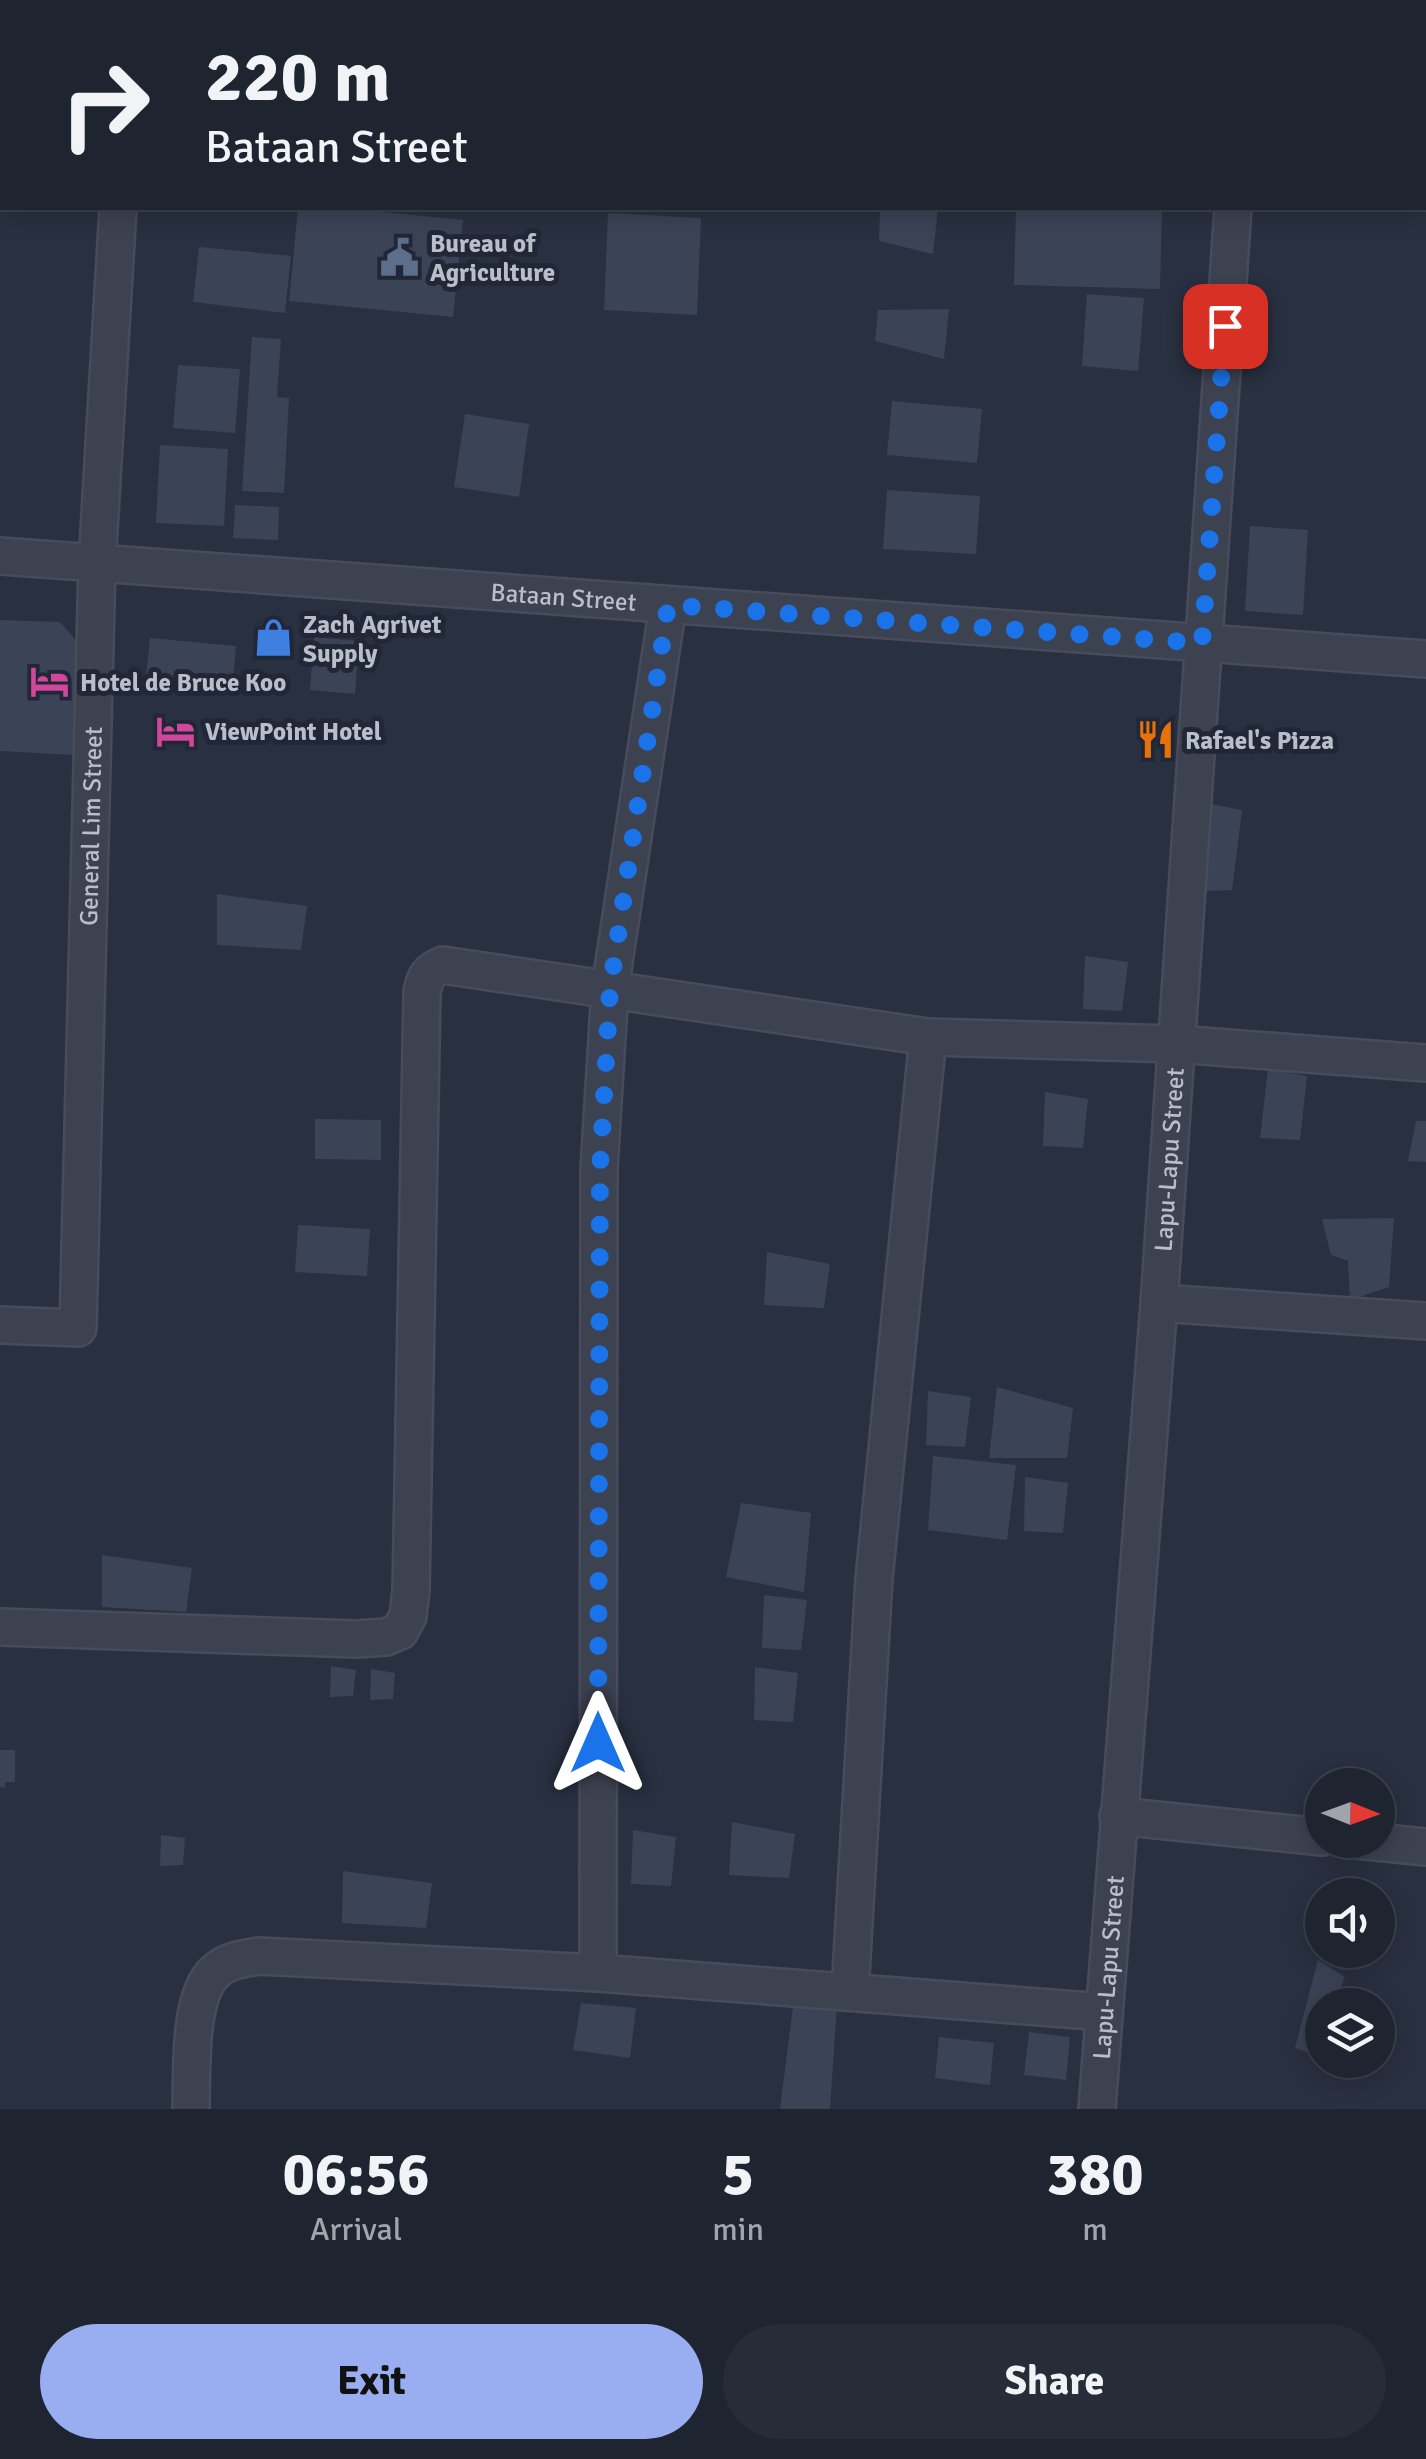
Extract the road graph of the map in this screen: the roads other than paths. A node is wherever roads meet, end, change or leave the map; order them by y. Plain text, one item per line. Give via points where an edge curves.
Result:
1 (118, 210) edge
2 (1233, 210) edge
3 (0, 556) edge
4 (97, 564) junction
5 (668, 605) junction
6 (1202, 643) junction
7 (1426, 659) edge
8 (610, 989) junction
9 (928, 1037) junction
10 (1176, 1044) junction
11 (1426, 1062) edge
12 (1158, 1303) junction
13 (1426, 1321) edge
14 (0, 1325) edge
15 (0, 1627) edge
16 (1118, 1816) junction
17 (1305, 1834) edge
18 (1395, 1844) edge
19 (1426, 1847) edge
20 (598, 1973) junction
21 (850, 1992) junction
22 (1104, 2012) junction
23 (190, 2109) edge
24 (1097, 2109) edge

1 - 4 street, General Lim Street
2 - 6 street, Lapu-Lapu Street
3 - 4 street, Bataan Street
4 - 5 street, Bataan Street
4 - 14 street, General Lim Street via 78,1328
5 - 6 street, Bataan Street
5 - 8 street
6 - 7 street, Bataan Street
6 - 10 street, Lapu-Lapu Street
8 - 9 street
8 - 15 street via 453,965 430,970 424,979 411,1590 400,1631 356,1638
8 - 20 street via 600,1169
9 - 10 street
9 - 21 street via 874,1579
10 - 11 street
10 - 12 street, Lapu-Lapu Street
12 - 13 street
12 - 16 street, Lapu-Lapu Street
16 - 17 street
16 - 22 street, Lapu-Lapu Street
18 - 19 street
20 - 21 street
20 - 23 street via 234,1960 214,1972 200,1996
21 - 22 street
22 - 24 street, Lapu-Lapu Street

